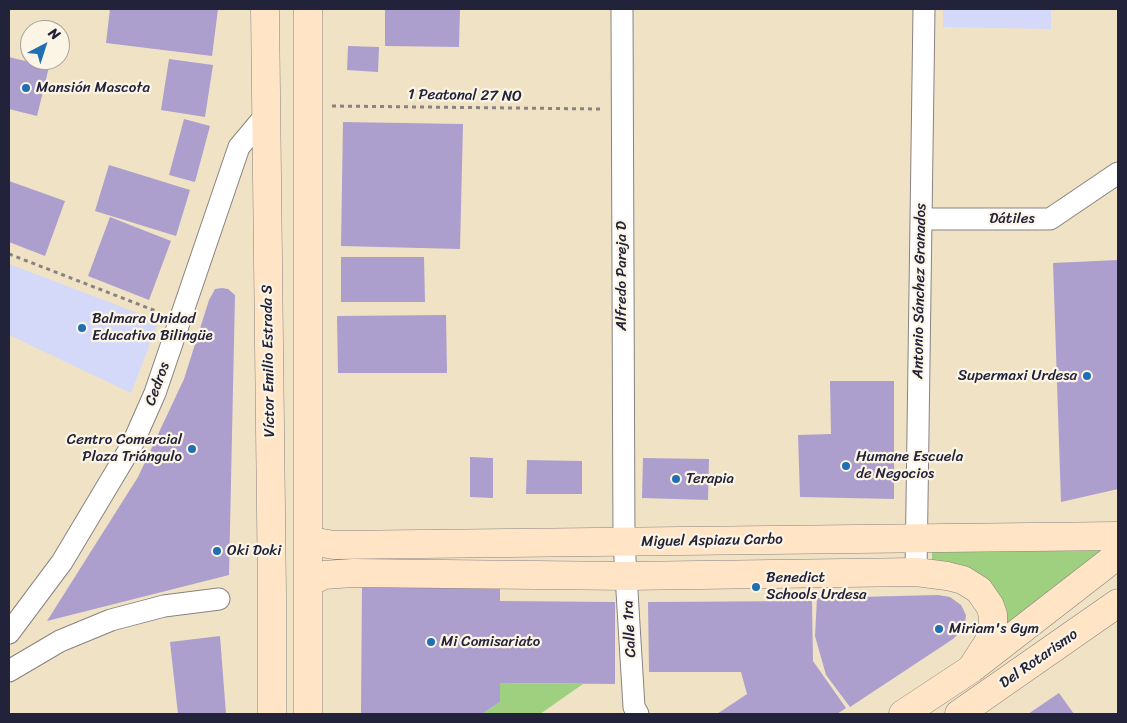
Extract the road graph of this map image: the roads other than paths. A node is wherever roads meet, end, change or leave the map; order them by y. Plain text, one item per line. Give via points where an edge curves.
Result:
1 (308, 9) edge
2 (622, 9) edge
3 (924, 9) edge
4 (265, 22) edge
5 (308, 101) junction
6 (265, 116) junction
7 (1118, 173) edge
8 (922, 219) junction
9 (308, 266) junction
10 (308, 536) junction
11 (1118, 536) edge
12 (915, 539) junction
13 (624, 542) junction
14 (1118, 555) edge
15 (916, 572) junction
16 (626, 576) junction
17 (308, 583) junction
18 (219, 599) dead end
19 (1118, 603) edge
20 (9, 633) edge
21 (971, 669) junction
22 (9, 671) edge
23 (272, 714) edge
24 (308, 714) edge
25 (638, 714) edge
26 (903, 714) edge
27 (959, 714) edge

1 - 5 main road
2 - 13 street, Alfredo Pareja D
3 - 8 street, Antonio Sánchez Granados
4 - 5 main road via 275,81 290,95
4 - 6 main road, Víctor Emilio Estrada S
5 - 9 main road
6 - 9 main road via 286,117 299,131
6 - 20 street, Cedros via 239,147 152,404 132,445 62,562
6 - 23 main road, Víctor Emilio Estrada S
7 - 8 street, Dátiles via 1050,218
8 - 12 street, Antonio Sánchez Granados
9 - 10 main road
10 - 13 main road, Miguel Aspiazu Carbo via 316,542 334,546
10 - 17 main road
11 - 12 main road, Miguel Aspiazu Carbo
12 - 13 main road, Miguel Aspiazu Carbo
12 - 15 street, Antonio Sánchez Granados
13 - 16 street, Calle 1ra
14 - 21 main road
15 - 16 main road
15 - 21 main road via 963,580 988,602 993,616 991,634
16 - 17 main road via 353,573 324,575
16 - 25 street, Calle 1ra via 634,707
17 - 24 main road
18 - 22 street via 164,606 111,620 60,641
19 - 27 main road, Del Rotarismo
21 - 26 main road

